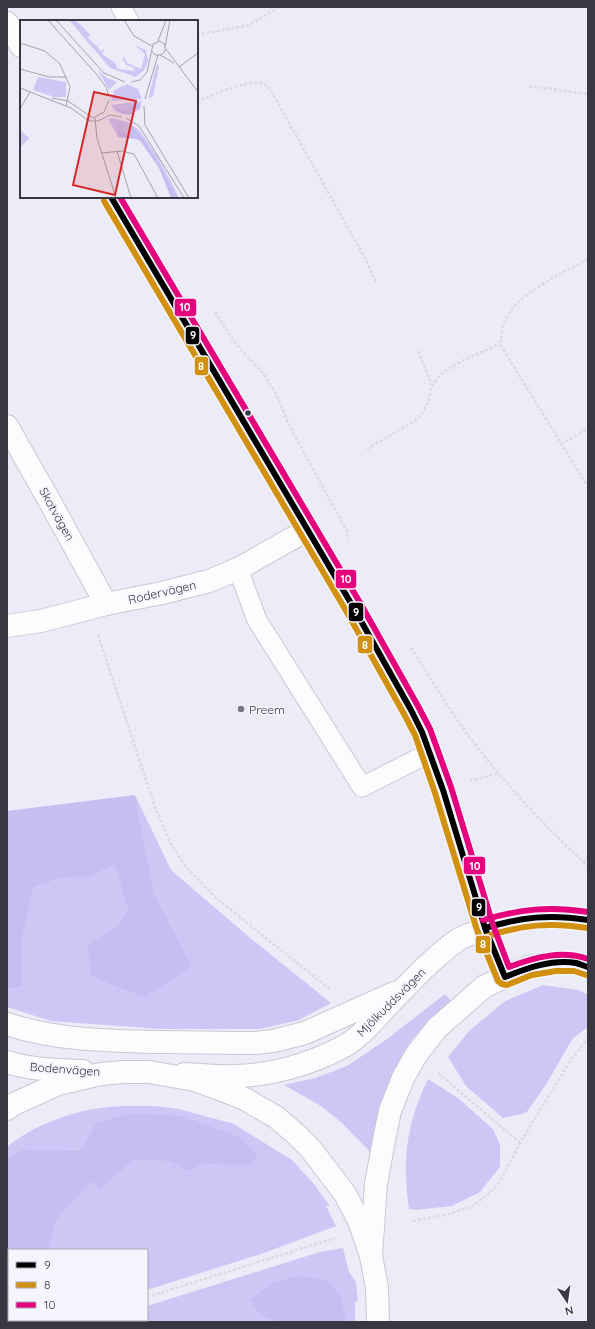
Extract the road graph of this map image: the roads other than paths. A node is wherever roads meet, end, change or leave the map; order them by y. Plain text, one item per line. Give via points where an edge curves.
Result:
1 (121, 7) edge
2 (128, 20) edge
3 (7, 23) edge
4 (20, 44) edge
5 (112, 198) edge
6 (7, 426) edge
7 (307, 530) junction
8 (238, 569) junction
9 (106, 604) junction
10 (7, 626) edge
11 (429, 753) junction
12 (588, 920) edge
13 (485, 928) junction
14 (588, 967) edge
15 (505, 976) junction
16 (404, 988) junction
17 (7, 1024) edge
18 (7, 1062) edge
19 (124, 1072) junction
20 (148, 1072) junction
21 (7, 1109) edge
22 (371, 1256) junction
23 (377, 1288) junction
24 (378, 1322) edge
25 (392, 1322) edge

1 - 2 lane
3 - 4 street
5 - 7 street
6 - 9 street, Skotvägen
7 - 8 street, Rodervägen
7 - 11 street via 411,710
8 - 9 street, Rodervägen via 209,581
8 - 11 lane via 257,620 362,787
9 - 10 street, Rodervägen via 41,621
11 - 13 street
12 - 13 street, Mjölkuddsvägen via 543,916 517,919
13 - 15 street
13 - 16 street, Mjölkuddsvägen via 460,939
14 - 15 street via 573,963 553,963 528,967
15 - 22 street via 485,986 437,1028 416,1055 403,1078 390,1111 376,1184
16 - 17 street via 306,1033 273,1042 90,1039 41,1033
16 - 20 street, Mjölkuddsvägen via 357,1037 341,1048 307,1062 272,1072 233,1076
18 - 19 street, Bodenvägen via 53,1070
19 - 20 street
19 - 21 street via 101,1074 58,1084
20 - 22 street via 195,1080 243,1098 276,1117 310,1148 345,1194 359,1221
22 - 23 street
23 - 24 street
23 - 25 street

